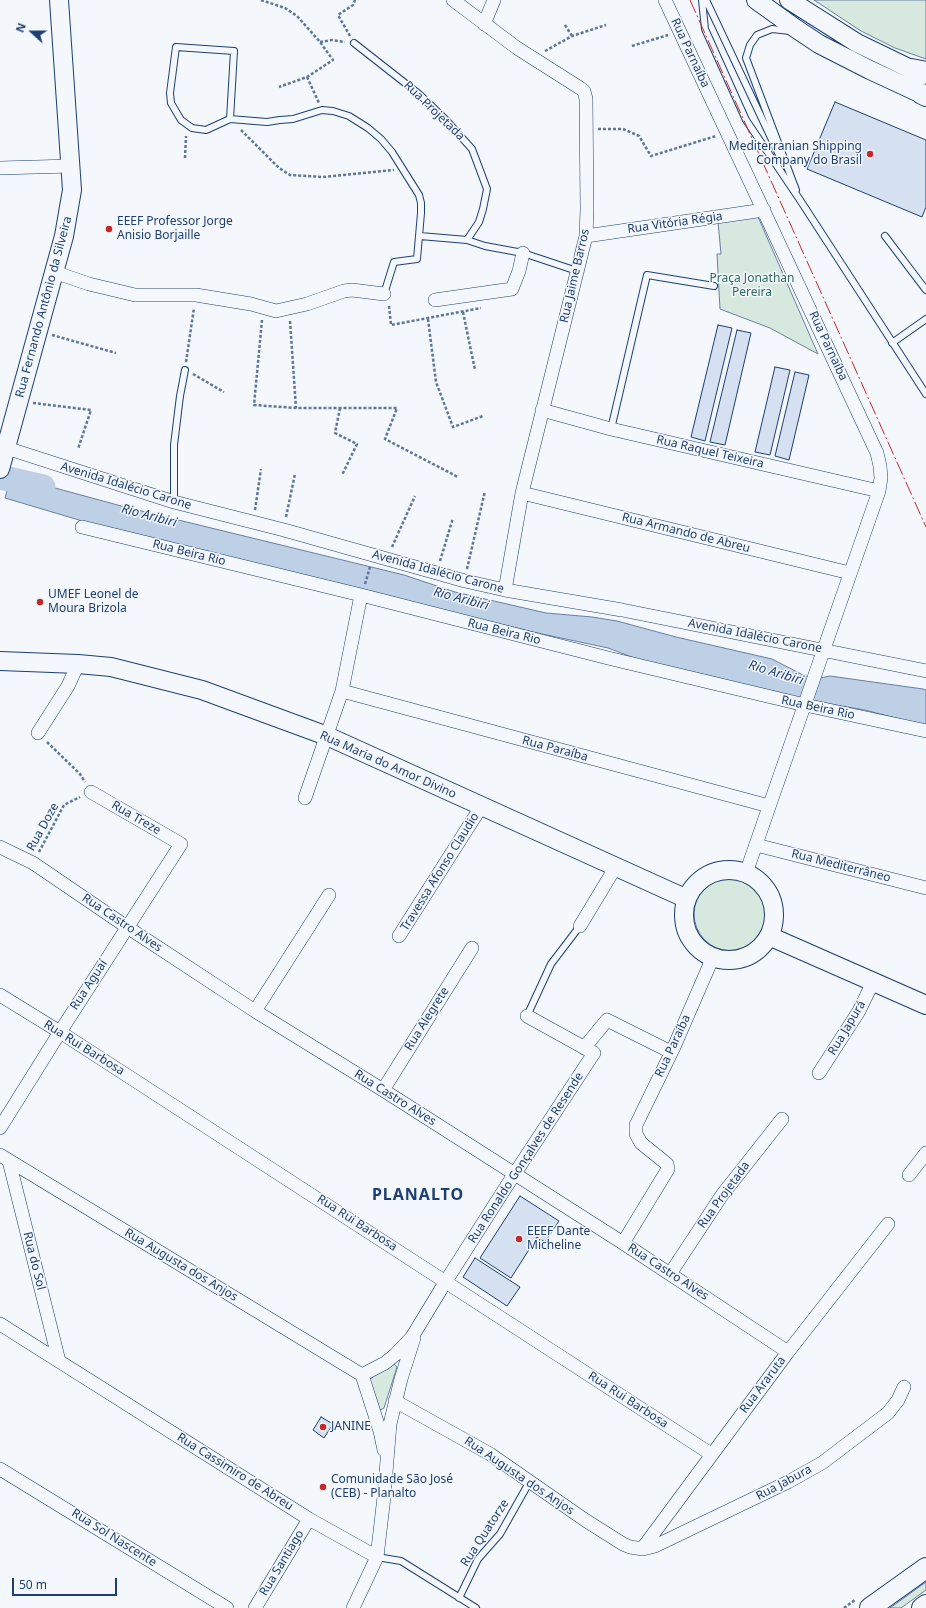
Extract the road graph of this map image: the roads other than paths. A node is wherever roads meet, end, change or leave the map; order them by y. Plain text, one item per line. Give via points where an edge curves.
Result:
1 (59, 0) edge
2 (453, 0) edge
3 (494, 0) edge
4 (665, 0) edge
5 (702, 0) edge
6 (706, 0) edge
7 (756, 0) edge
8 (789, 0) edge
9 (484, 24) junction
10 (800, 32) junction
11 (354, 43) road end
12 (923, 84) edge
13 (230, 119) junction
14 (71, 166) junction
15 (0, 168) edge
16 (800, 200) junction
17 (764, 210) junction
18 (420, 236) junction
19 (586, 236) junction
20 (886, 236) dead end
21 (467, 240) junction
22 (523, 253) junction
23 (577, 271) junction
24 (54, 272) junction
25 (714, 286) dead end
26 (926, 290) edge
27 (384, 294) joint
28 (435, 300) dead end
29 (926, 319) edge
30 (892, 343) junction
31 (185, 370) road end
32 (926, 394) edge
33 (542, 410) junction
34 (611, 429) junction
35 (3, 448) edge
36 (0, 468) edge
37 (879, 491) junction
38 (522, 493) junction
39 (174, 502) junction
40 (82, 527) dead end
41 (850, 573) junction
42 (505, 590) junction
43 (362, 593) junction
44 (824, 650) junction
45 (0, 661) edge
46 (78, 664) junction
47 (926, 670) edge
48 (342, 691) junction
49 (805, 703) junction
50 (926, 731) edge
51 (38, 733) road end
52 (327, 736) junction
53 (91, 792) road end
54 (305, 798) dead end
55 (769, 806) junction
56 (481, 807) junction
57 (181, 844) joint
58 (756, 845) junction
59 (0, 847) edge
60 (615, 868) junction
61 (746, 873) junction
62 (926, 888) edge
63 (330, 895) dead end
64 (687, 900) junction
65 (580, 926) joint
66 (127, 927) junction
67 (399, 936) dead end
68 (769, 936) junction
69 (472, 948) dead end
70 (713, 957) junction
71 (873, 982) junction
72 (0, 996) edge
73 (926, 1005) edge
74 (255, 1012) junction
75 (527, 1016) joint
76 (60, 1032) junction
77 (584, 1048) junction
78 (671, 1052) junction
79 (819, 1073) dead end
80 (383, 1090) junction
81 (782, 1119) dead end
82 (0, 1128) edge
83 (926, 1153) edge
84 (3, 1161) edge
85 (514, 1174) junction
86 (910, 1175) dead end
87 (888, 1224) dead end
88 (623, 1243) junction
89 (670, 1274) junction
90 (446, 1281) junction
91 (0, 1324) edge
92 (419, 1327) junction
93 (788, 1352) junction
94 (395, 1355) junction
95 (59, 1361) junction
96 (406, 1363) junction
97 (362, 1375) junction
98 (904, 1387) dead end
99 (395, 1401) junction
100 (374, 1412) junction
101 (392, 1417) junction
102 (711, 1454) junction
103 (0, 1468) edge
104 (386, 1470) junction
105 (530, 1481) junction
106 (309, 1519) junction
107 (642, 1548) junction
108 (377, 1557) junction
109 (926, 1568) edge
110 (459, 1598) junction
111 (926, 1605) edge
112 (227, 1608) edge
113 (255, 1608) edge
114 (354, 1608) edge
115 (476, 1608) edge
116 (870, 1608) edge
117 (922, 1608) edge

1 - 14 street, Rua Fernando Antônio da Silveira
2 - 9 street, Rua Jaime Barros
3 - 9 street
4 - 17 street, Rua Parnaíba
5 - 16 lane via 705,29 746,120
6 - 16 lane
7 - 10 street
8 - 12 street
9 - 19 street, Rua Jaime Barros via 584,91
10 - 12 street via 845,58
10 - 16 lane via 772,29 757,35 750,45 746,58
11 - 21 lane, Rua Projetada via 419,94 472,150 487,189 478,222
13 - 13 lane via 234,51 176,47 171,98 177,115 187,125 198,130 206,130
13 - 18 lane via 267,122 293,119 322,110 341,113 368,128 387,145 419,195
14 - 15 street
14 - 24 street, Rua Fernando Antônio da Silveira via 72,190 69,212
16 - 30 lane
17 - 19 street, Rua Vitória Régia
17 - 37 street, Rua Parnaíba via 877,453 881,478
18 - 21 lane
18 - 27 lane via 417,259 394,262
19 - 23 street, Rua Jaime Barros
20 - 26 lane
21 - 22 lane
22 - 23 lane
22 - 28 street via 512,289
23 - 33 street, Rua Jaime Barros
24 - 27 street via 135,295 196,295 276,311 344,291
24 - 35 street, Rua Fernando Antônio da Silveira via 19,401
25 - 34 lane via 647,275
29 - 30 lane
30 - 32 lane
31 - 39 lane via 174,444
33 - 34 street, Rua Raquel Teixeira
33 - 38 street, Rua Jaime Barros
34 - 37 street, Rua Raquel Teixeira
35 - 36 street, Rua Fernando Antônio da Silveira
35 - 39 street, Avenida Idalécio Carone
37 - 41 street, Rua Parnaíba
38 - 41 street, Rua Armando de Abreu
38 - 42 street, Rua Jaime Barros
39 - 42 street, Avenida Idalécio Carone
40 - 43 street, Rua Beira Rio
41 - 44 street, Rua Parnaíba
42 - 44 street, Avenida Idalécio Carone
43 - 48 street
43 - 49 street, Rua Beira Rio via 612,659
44 - 47 street, Avenida Idalécio Carone
44 - 49 street, Rua Parnaíba
45 - 46 street, Rua Maria do Amor Divino
46 - 51 street via 68,686
46 - 52 street, Rua Maria do Amor Divino via 111,667 202,690
48 - 52 street
48 - 55 street, Rua Paraíba
49 - 50 street, Rua Beira Rio
49 - 55 street
52 - 54 street
52 - 56 street, Rua Maria do Amor Divino
53 - 57 street, Rua Treze
55 - 58 street
56 - 60 street, Rua Maria do Amor Divino
56 - 67 street, Travessa Afonso Claudio
57 - 66 street, Rua Aguaí
58 - 61 street
58 - 62 street, Rua Mediterrâneo
59 - 66 street, Rua Castro Alves via 33,863
60 - 64 street, Rua Maria do Amor Divino
60 - 65 street
61 - 64 street via 728,870 711,874 696,884
61 - 68 street via 760,882 772,903 774,920
63 - 74 street
64 - 70 street via 684,917 688,934 698,948
65 - 75 lane via 551,964
66 - 74 street, Rua Castro Alves
66 - 76 street, Rua Aguaí
68 - 70 street via 759,949 745,957 729,960
68 - 71 street
69 - 80 street, Rua Alegrete
70 - 78 street, Rua Paraíba
71 - 73 street
71 - 79 street, Rua Japurá via 859,1011
72 - 76 street, Rua Rui Barbosa
74 - 80 street, Rua Castro Alves
75 - 77 street
76 - 82 street, Rua Aguaí
76 - 90 street, Rua Rui Barbosa
77 - 78 street via 607,1020
77 - 85 street, Rua Ronaldo Gonçalves de Resende via 594,1053
78 - 88 street, Rua Paraíba via 638,1121 636,1134 641,1143 667,1164 668,1169
80 - 85 street, Rua Castro Alves
81 - 89 street, Rua Projetada via 722,1195
83 - 86 street
84 - 95 street, Rua do Sol
84 - 97 street, Rua Augusta dos Anjos
85 - 88 street, Rua Castro Alves
85 - 90 street, Rua Ronaldo Gonçalves de Resende
87 - 93 street, Rua Araruta
88 - 89 street, Rua Castro Alves
89 - 93 street, Rua Castro Alves
90 - 92 street, Rua Ronaldo Gonçalves de Resende
90 - 102 street, Rua Rui Barbosa
91 - 95 street, Rua Cassimiro de Abreu
92 - 94 street, Rua Ronaldo Gonçalves de Resende
92 - 96 street, Rua Ronaldo Gonçalves de Resende
93 - 102 street, Rua Araruta
94 - 96 street via 404,1358
94 - 97 street, Rua Ronaldo Gonçalves de Resende
95 - 106 street, Rua Cassimiro de Abreu
96 - 99 street, Rua Ronaldo Gonçalves de Resende
97 - 100 street, Rua Ronaldo Gonçalves de Resende
98 - 107 street, Rua Jabura via 888,1414 816,1466 655,1546
99 - 101 street, Rua Ronaldo Gonçalves de Resende
99 - 105 street, Rua Augusta dos Anjos via 465,1439
100 - 101 street via 375,1416 382,1420
100 - 104 street, Rua Ronaldo Gonçalves de Resende
101 - 104 street, Rua Ronaldo Gonçalves de Resende
102 - 107 street, Rua Araruta
103 - 112 street, Rua Sol Nascente
104 - 108 street, Rua Ronaldo Gonçalves de Resende
105 - 107 street, Rua Augusta dos Anjos via 602,1532 630,1547
105 - 110 lane, Rua Quatorze via 500,1534 478,1560
106 - 108 street, Rua Cassimiro de Abreu
106 - 113 street, Rua Santiago
108 - 110 lane, Rua Cassimiro de Abreu via 401,1561
108 - 114 street, Rua Ronaldo Gonçalves de Resende
109 - 116 main road
110 - 115 lane, Rua Cassimiro de Abreu
111 - 117 main road

